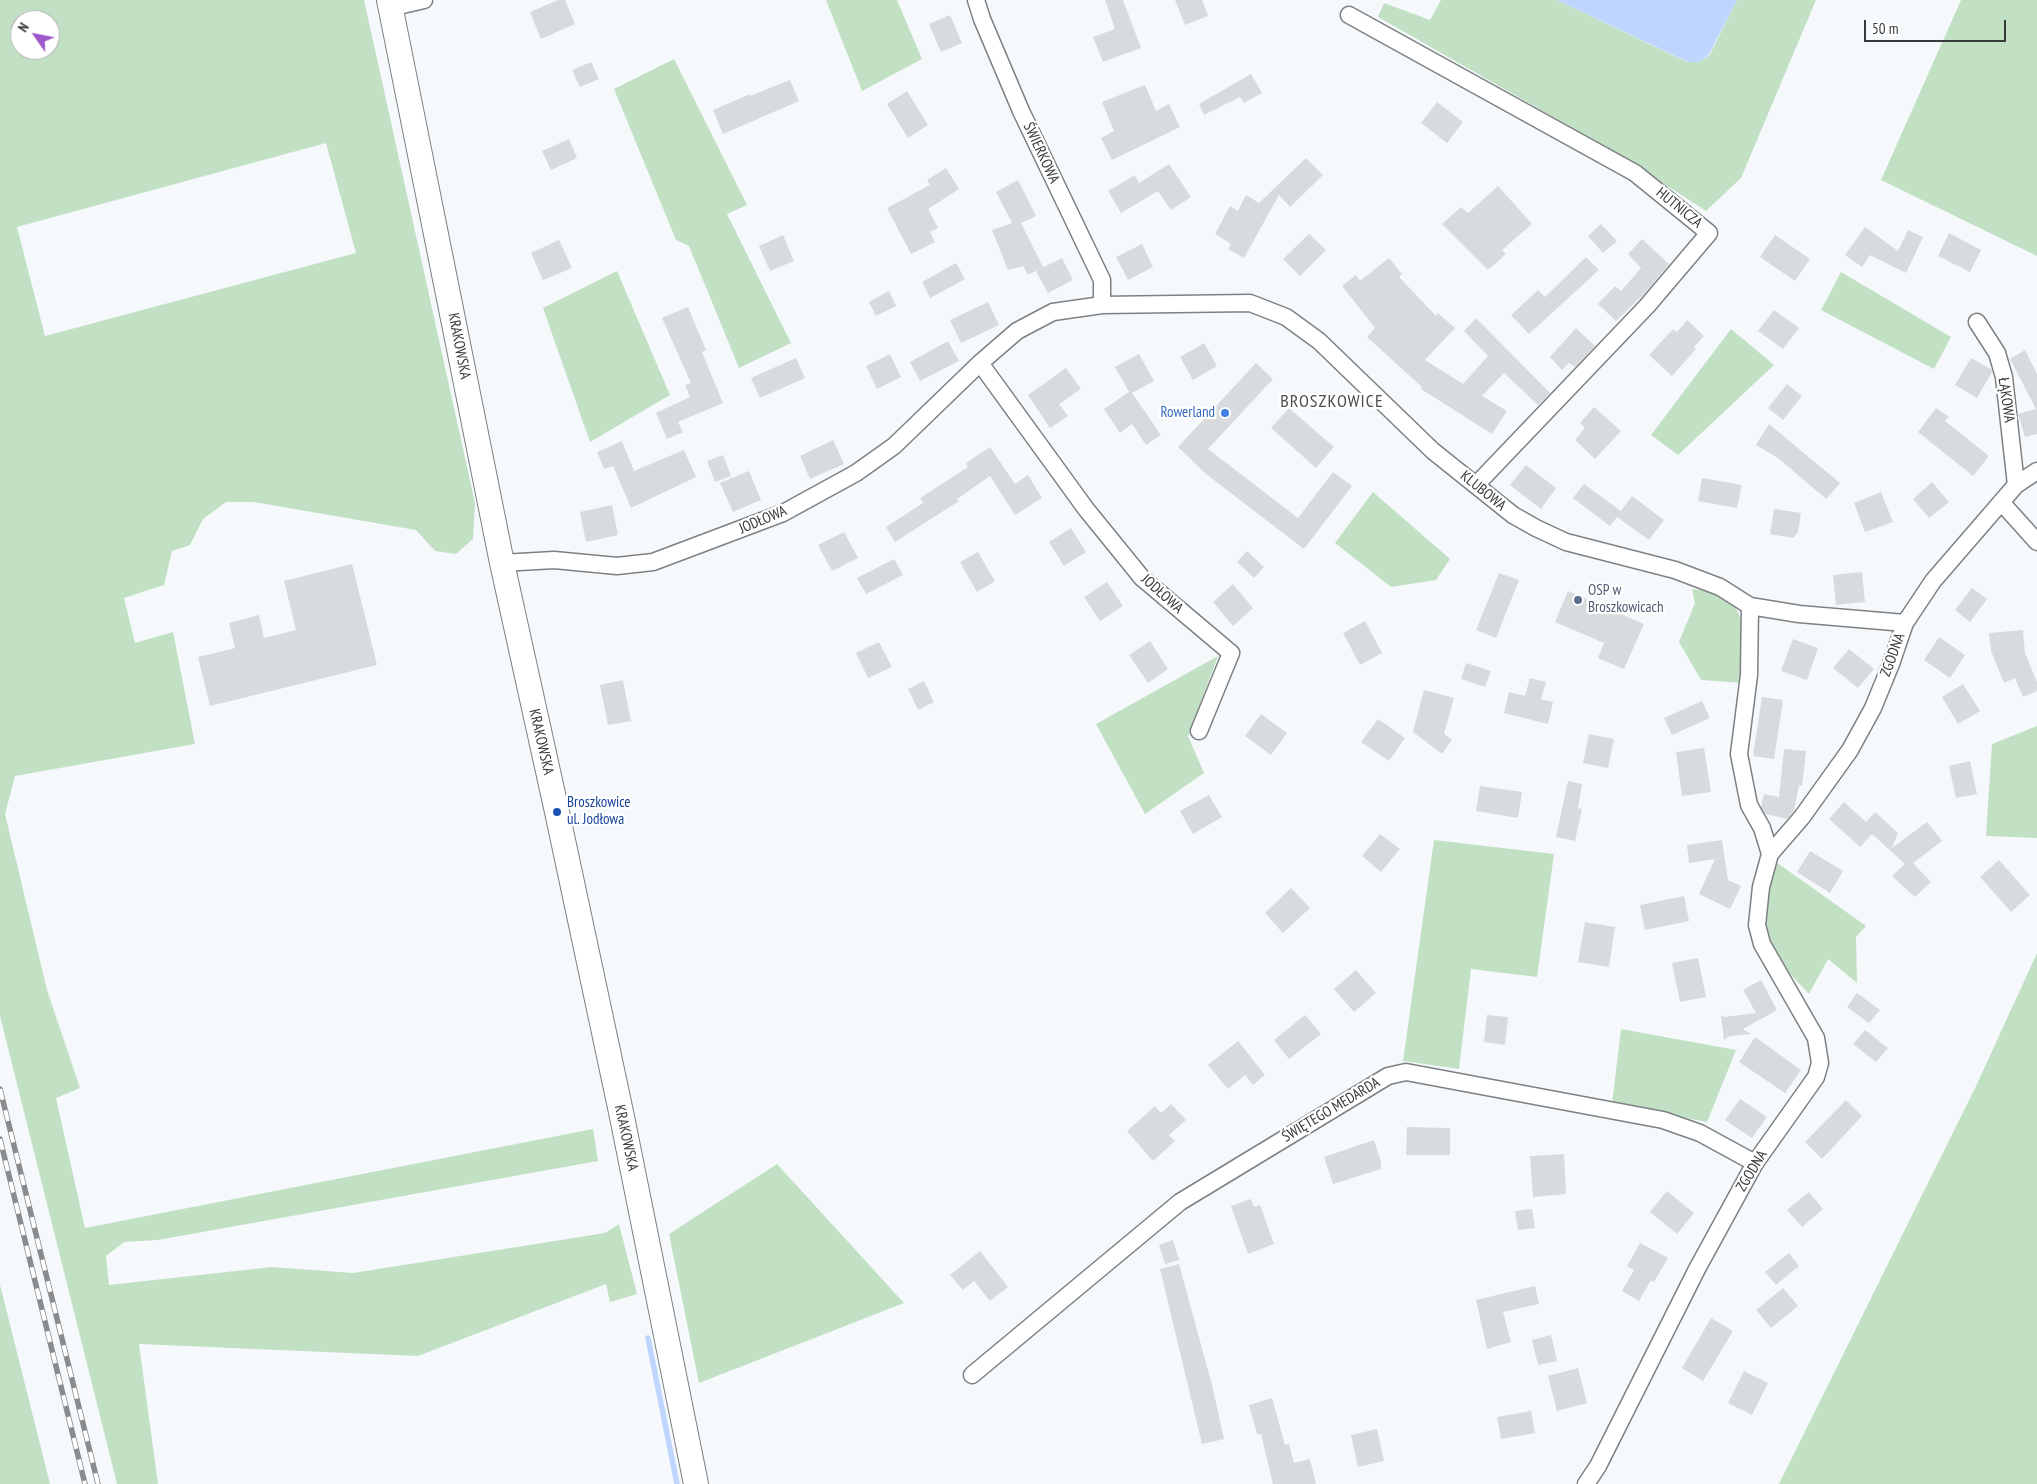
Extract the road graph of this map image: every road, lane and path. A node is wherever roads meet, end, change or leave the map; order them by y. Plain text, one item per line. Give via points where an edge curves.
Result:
1 (424, 0) edge
2 (976, 0) edge
3 (389, 4) edge
4 (1349, 15) dead end
5 (1102, 305) junction
6 (1977, 322) dead end
7 (980, 363) junction
8 (2037, 472) edge
9 (1476, 485) junction
10 (2016, 485) junction
11 (2001, 502) junction
12 (2037, 542) edge
13 (502, 563) junction
14 (1750, 606) junction
15 (1905, 623) junction
16 (1199, 731) dead end
17 (1770, 854) junction
18 (1755, 1163) junction
19 (972, 1375) dead end
20 (696, 1484) edge
21 (1586, 1484) edge

1 - 3 street
2 - 5 street, ŚWIERKOWA via 1022,111 1102,280
3 - 13 street, KRAKOWSKA
4 - 9 street, HUTNICZA via 1634,173 1709,233 1647,306
5 - 7 street, JODŁOWA via 1053,312 1017,331
5 - 9 street, KLUBOWA via 1250,303 1286,317 1319,341 1433,451
6 - 10 street, ŁĄKOWA via 1997,353 2004,377
7 - 13 street, JODŁOWA via 894,446 856,473 783,513 653,562 617,566 554,560
7 - 16 street, JODŁOWA via 1086,509 1142,578 1231,653
8 - 10 street, ZGODNA
9 - 14 street, KLUBOWA via 1514,515 1566,542 1675,570 1720,587
10 - 11 street, ZGODNA
11 - 12 street
11 - 15 street, ZGODNA via 1933,581
13 - 20 street, KRAKOWSKA via 619,1103
14 - 15 street, KLUBOWA via 1799,614
14 - 17 street via 1749,675 1740,754 1749,805 1762,828
15 - 17 street, ZGODNA via 1873,708 1850,750 1802,817
17 - 18 street, ZGODNA via 1761,887 1757,926 1762,944 1816,1038 1820,1064 1816,1077
18 - 19 street, ŚWIĘTEGO MEDARDA via 1700,1133 1663,1120 1406,1072 1388,1076 1180,1202
18 - 21 street, ZGODNA

